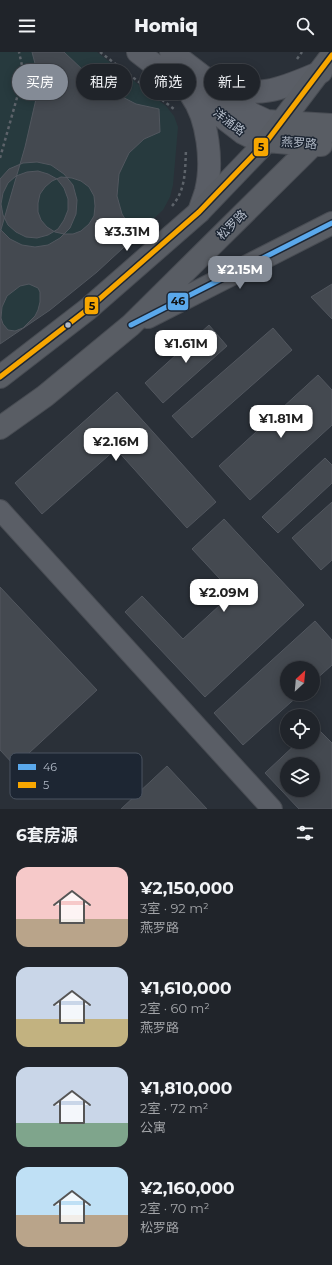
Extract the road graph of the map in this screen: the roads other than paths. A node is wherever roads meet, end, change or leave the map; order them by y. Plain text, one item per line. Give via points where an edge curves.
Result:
1 (138, 52) edge
2 (171, 52) edge
3 (326, 63) edge
4 (154, 64) edge
5 (204, 77) edge
6 (260, 92) edge
7 (196, 97) edge
8 (194, 100) edge
9 (234, 100) edge
10 (282, 122) junction
11 (332, 125) edge
12 (267, 141) junction
13 (321, 145) edge
14 (199, 212) junction
15 (332, 223) edge
16 (131, 325) junction
17 (0, 377) edge
18 (0, 428) edge
19 (0, 510) edge
20 (272, 809) edge

1 - 4 street, 洋涌路
2 - 5 street, 洋涌路
3 - 6 street via 282,88
3 - 10 main road
7 - 12 street, 洋涌路 via 243,133
8 - 14 street via 207,136 209,160 206,191
9 - 10 street, 洋涌路 via 258,118
10 - 11 main road, 燕罗路
10 - 12 main road
11 - 13 main road, 松罗路
12 - 13 main road, 燕罗路
12 - 14 main road
13 - 16 main road, 松罗路
14 - 17 main road via 88,309
15 - 16 main road
16 - 18 main road, 松罗路 via 45,396
19 - 20 street

